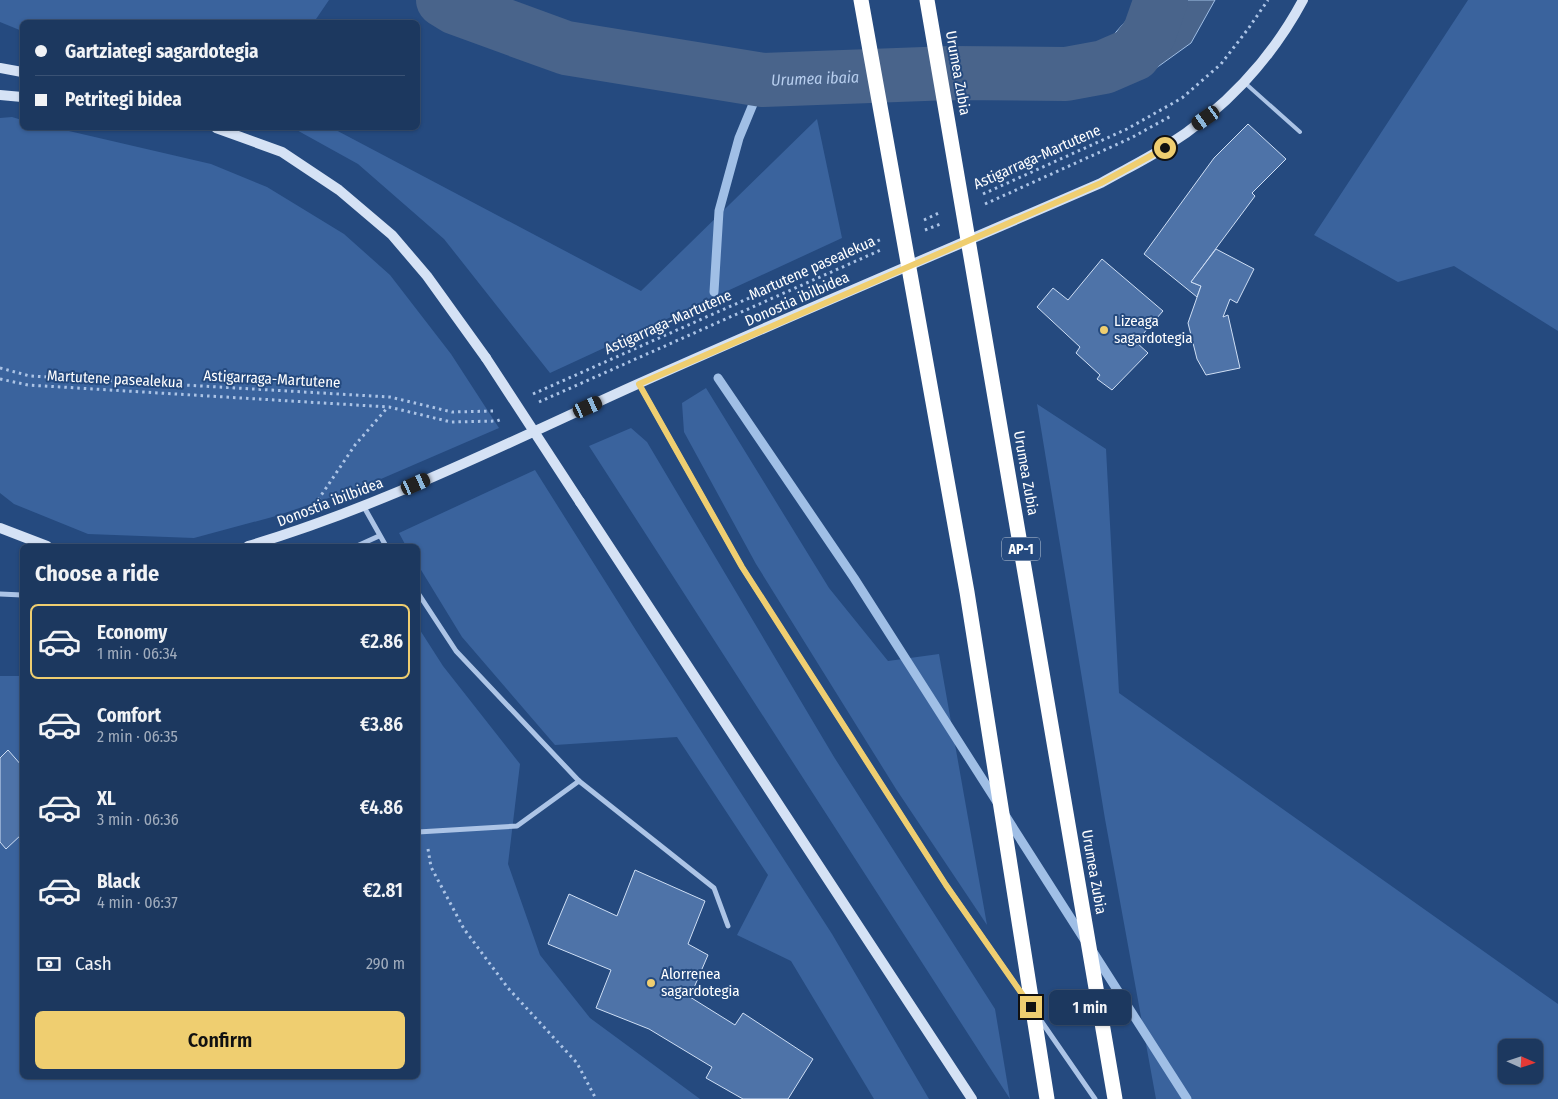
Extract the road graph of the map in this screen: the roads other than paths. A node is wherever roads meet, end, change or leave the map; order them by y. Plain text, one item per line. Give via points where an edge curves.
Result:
1 (861, 0) edge
2 (928, 0) edge
3 (1303, 0) edge
4 (2, 67) edge
5 (20, 72) edge
6 (1245, 83) junction
7 (0, 95) edge
8 (20, 97) edge
9 (222, 130) edge
10 (1300, 132) dead end
11 (639, 384) junction
12 (364, 507) junction
13 (0, 528) edge
14 (380, 536) junction
15 (42, 544) edge
16 (255, 544) edge
17 (362, 544) edge
18 (385, 544) edge
19 (0, 594) edge
20 (20, 595) edge
21 (420, 596) edge
22 (579, 781) junction
23 (420, 832) edge
24 (728, 926) dead end
25 (972, 1099) edge
26 (1047, 1099) edge
27 (1095, 1099) edge
28 (1115, 1099) edge

1 - 26 highway, bridge via 967,592
2 - 28 highway, Urumea Zubia / AP-1, bridge
3 - 6 main road, Donostia ibilbidea via 1290,24
4 - 5 main road
6 - 10 lane
6 - 11 main road, Donostia ibilbidea via 1206,118 1165,148 1101,183
7 - 8 main road
9 - 25 main road, bridge via 282,152 339,190 392,235 427,276 486,358
11 - 12 main road, Donostia ibilbidea
11 - 27 street via 748,576 946,885
12 - 14 street
12 - 16 main road, Donostia ibilbidea
13 - 15 main road
14 - 17 street
14 - 18 street
19 - 20 street
21 - 22 street via 456,651
22 - 23 street via 518,826
22 - 24 street via 714,888

